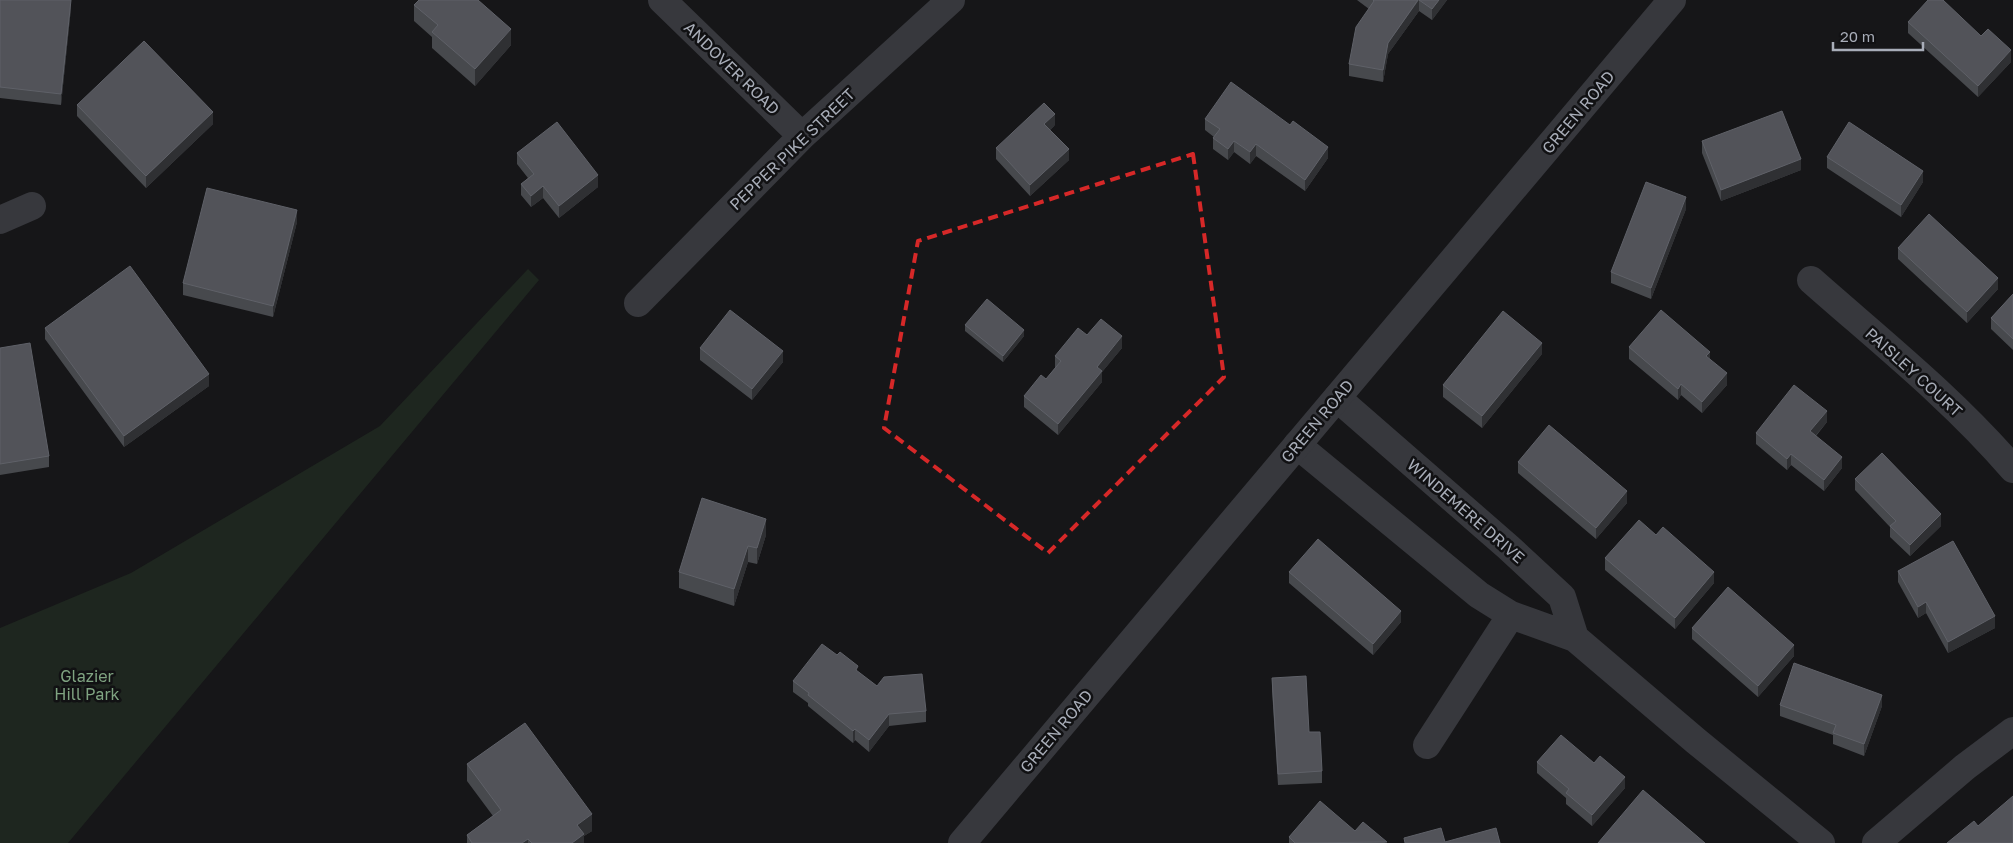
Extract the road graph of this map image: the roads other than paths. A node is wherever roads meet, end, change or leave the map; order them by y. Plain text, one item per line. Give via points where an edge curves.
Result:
1 (662, 0) edge
2 (951, 0) edge
3 (1672, 0) edge
4 (802, 136) junction
5 (32, 206) dead end
6 (0, 220) edge
7 (1811, 280) dead end
8 (638, 303) dead end
9 (1337, 398) junction
10 (1297, 445) junction
11 (2013, 469) edge
12 (1511, 615) junction
13 (1575, 638) junction
14 (2013, 731) edge
15 (1427, 745) dead end
16 (962, 843) edge
17 (1821, 843) edge
18 (1876, 843) edge

1 - 4 street, ANDOVER ROAD
2 - 4 street, PEPPER PIKE STREET
3 - 9 street, GREEN ROAD
4 - 8 street, PEPPER PIKE STREET
5 - 6 street
7 - 11 street, PAISLEY COURT via 1934,388
9 - 10 street, GREEN ROAD
9 - 13 street, WINDEMERE DRIVE via 1562,596
10 - 12 street via 1479,595
10 - 16 street, GREEN ROAD
12 - 13 street
12 - 15 street
13 - 17 street
14 - 18 street via 1965,767

